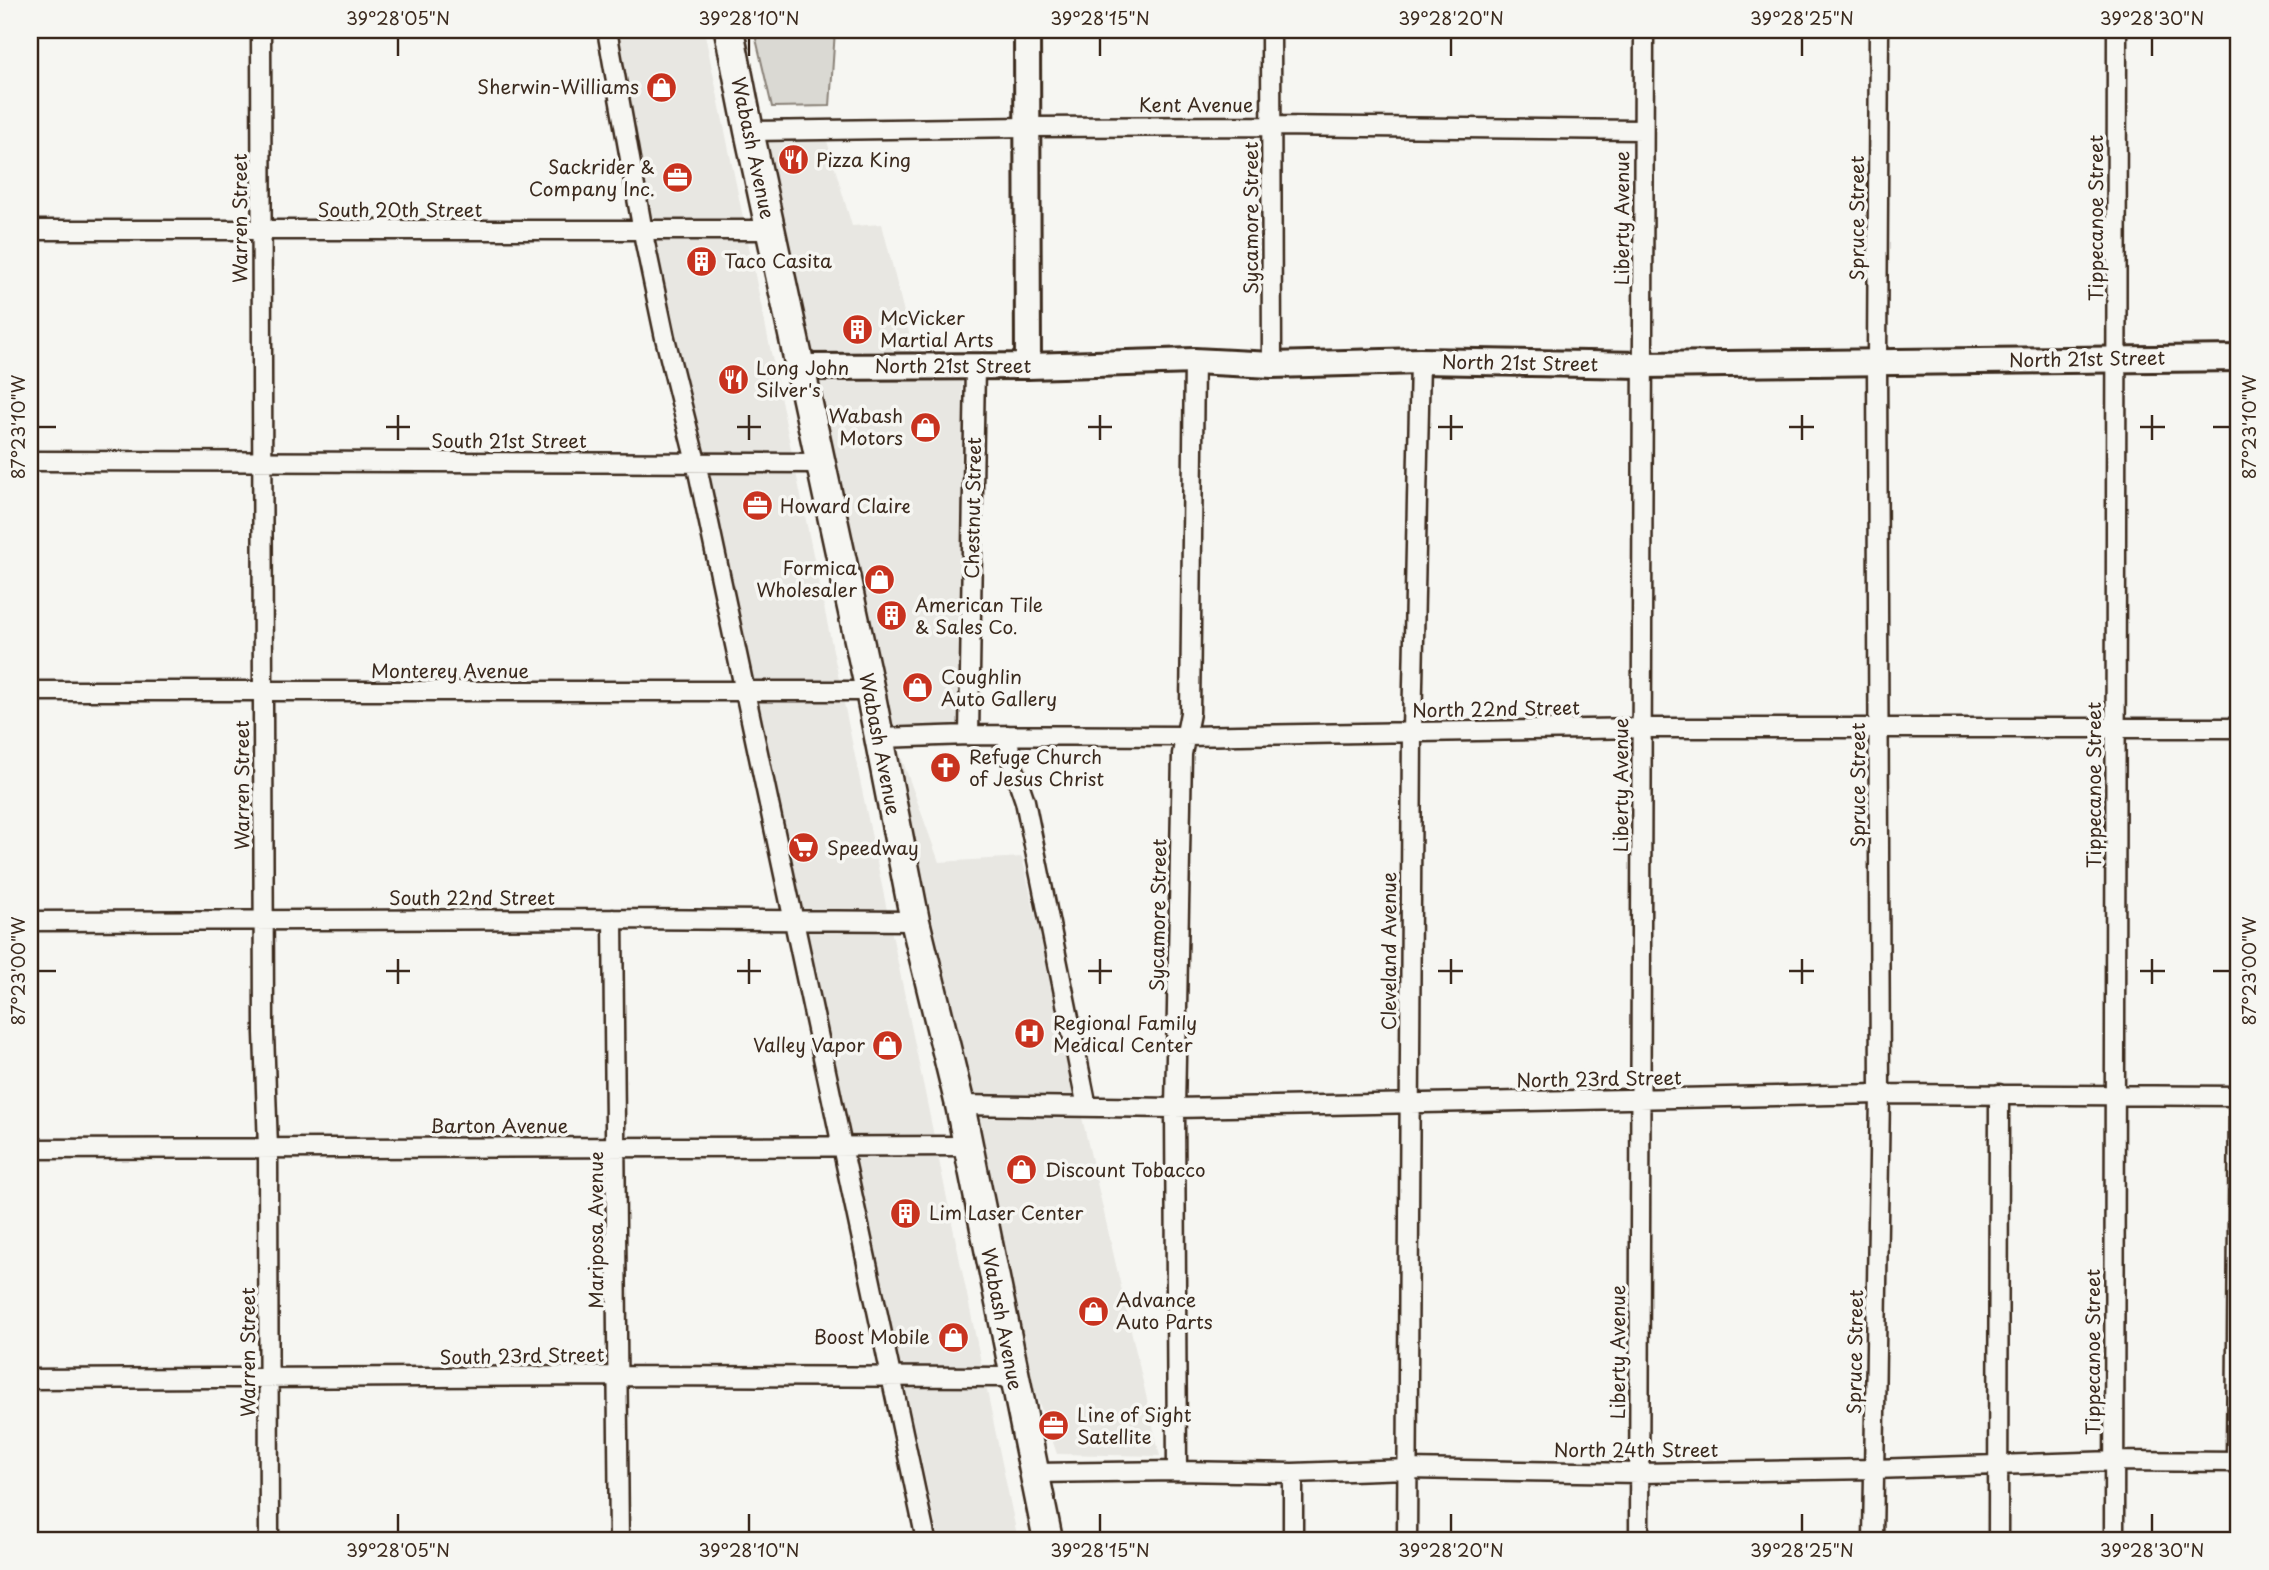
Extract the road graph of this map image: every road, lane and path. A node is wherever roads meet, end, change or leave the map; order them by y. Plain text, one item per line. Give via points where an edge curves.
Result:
1 (261, 30) edge
2 (607, 30) edge
3 (729, 30) edge
4 (1027, 30) edge
5 (1271, 30) edge
6 (1644, 30) edge
7 (1879, 30) edge
8 (2117, 30) edge
9 (1271, 126) junction
10 (1027, 127) junction
11 (1643, 130) junction
12 (749, 131) junction
13 (30, 230) edge
14 (642, 230) junction
15 (771, 230) junction
16 (261, 231) junction
17 (2239, 358) edge
18 (2117, 359) junction
19 (1194, 361) junction
20 (1420, 361) junction
21 (1877, 361) junction
22 (1272, 365) junction
23 (1643, 365) junction
24 (975, 366) junction
25 (1028, 366) junction
26 (801, 367) junction
27 (30, 461) edge
28 (262, 461) junction
29 (696, 462) junction
30 (820, 463) junction
31 (30, 691) edge
32 (870, 691) junction
33 (745, 692) junction
34 (263, 693) junction
35 (2115, 727) junction
36 (1642, 728) junction
37 (2239, 728) edge
38 (1879, 729) junction
39 (1412, 731) junction
40 (969, 735) junction
41 (1008, 735) junction
42 (1186, 736) junction
43 (880, 738) junction
44 (613, 919) junction
45 (30, 920) edge
46 (263, 920) junction
47 (793, 920) junction
48 (915, 920) junction
49 (1880, 1094) junction
50 (1999, 1094) junction
51 (2114, 1094) junction
52 (2239, 1096) edge
53 (1640, 1100) junction
54 (1409, 1102) junction
55 (960, 1105) junction
56 (1087, 1107) junction
57 (1175, 1108) junction
58 (968, 1146) junction
59 (616, 1147) junction
60 (268, 1148) junction
61 (842, 1148) junction
62 (30, 1149) edge
63 (617, 1376) junction
64 (1014, 1377) junction
65 (892, 1378) junction
66 (30, 1379) edge
67 (269, 1379) junction
68 (2114, 1461) junction
69 (2238, 1462) edge
70 (1999, 1465) junction
71 (1407, 1469) junction
72 (1874, 1469) junction
73 (1177, 1471) junction
74 (1034, 1473) junction
75 (1293, 1473) junction
76 (1639, 1473) junction
77 (269, 1540) edge
78 (619, 1540) edge
79 (926, 1540) edge
80 (1048, 1540) edge
81 (1293, 1540) edge
82 (1407, 1540) edge
83 (1639, 1540) edge
84 (1873, 1540) edge
85 (1998, 1540) edge
86 (2114, 1540) edge

1 - 16 street, Warren Street
2 - 14 street
3 - 12 main road, Wabash Avenue
4 - 10 street
5 - 9 street, Sycamore Street
6 - 11 street, Liberty Avenue
7 - 21 street, Spruce Street
8 - 18 street, Tippecanoe Street
9 - 10 street, Kent Avenue
9 - 11 street, Kent Avenue
9 - 22 street, Sycamore Street
10 - 12 street, Kent Avenue
10 - 25 street
11 - 23 street, Liberty Avenue
12 - 15 main road, Wabash Avenue
13 - 16 street, South 20th Street
14 - 15 street, South 20th Street
14 - 16 street, South 20th Street
14 - 29 street
15 - 26 main road, Wabash Avenue
16 - 28 street, Warren Street
17 - 18 street, North 21st Street
18 - 21 street, North 21st Street
18 - 35 street, Tippecanoe Street
19 - 22 street, North 21st Street
19 - 25 street, North 21st Street
19 - 42 street, Sycamore Street via 1190,713
20 - 22 street, North 21st Street
20 - 23 street, North 21st Street
20 - 39 street, Cleveland Avenue
21 - 23 street, North 21st Street
21 - 38 street, Spruce Street
23 - 36 street, Liberty Avenue
24 - 25 street, North 21st Street
24 - 26 street, North 21st Street
24 - 40 street, Chestnut Street
26 - 30 main road, Wabash Avenue
27 - 28 street, South 21st Street
28 - 29 street, South 21st Street
28 - 34 street, Warren Street
29 - 30 street, South 21st Street
29 - 33 street
30 - 32 main road, Wabash Avenue
31 - 34 street, Monterey Avenue
32 - 33 street, Monterey Avenue
32 - 43 main road, Wabash Avenue
33 - 34 street, Monterey Avenue
33 - 47 street
34 - 46 street, Warren Street
35 - 37 street, North 22nd Street
35 - 38 street, North 22nd Street
35 - 51 street, Tippecanoe Street
36 - 38 street, North 22nd Street
36 - 39 street, North 22nd Street
36 - 53 street, Liberty Avenue
38 - 49 street, Spruce Street
39 - 42 street, North 22nd Street
39 - 54 street, Cleveland Avenue
40 - 41 street, North 22nd Street
40 - 43 street, North 22nd Street
41 - 42 street, North 22nd Street
41 - 56 street
42 - 57 street, Sycamore Street
43 - 48 main road, Wabash Avenue
44 - 46 street, South 22nd Street
44 - 47 street, South 22nd Street
44 - 59 street, Mariposa Avenue
45 - 46 street, South 22nd Street
46 - 60 street, Warren Street
47 - 48 street, South 22nd Street
47 - 61 street
48 - 55 main road, Wabash Avenue
49 - 50 street, North 23rd Street
49 - 53 street, North 23rd Street
49 - 72 street, Spruce Street
50 - 51 street, North 23rd Street
50 - 70 street
51 - 52 street, North 23rd Street
51 - 68 street, Tippecanoe Street
52 - 69 street
53 - 54 street, North 23rd Street
53 - 76 street, Liberty Avenue
54 - 57 street, North 23rd Street
54 - 71 street, Cleveland Avenue
55 - 56 street, North 23rd Street
55 - 58 main road, Wabash Avenue
56 - 57 street, North 23rd Street
57 - 73 street, Sycamore Street
58 - 61 street, Barton Avenue
58 - 64 main road, Wabash Avenue
59 - 60 street, Barton Avenue
59 - 61 street, Barton Avenue
59 - 63 street, Mariposa Avenue
60 - 62 street, Barton Avenue
60 - 67 street, Warren Street
61 - 65 street
63 - 65 street, South 23rd Street
63 - 67 street, South 23rd Street
63 - 78 street, Mariposa Avenue
64 - 65 street, South 23rd Street
64 - 74 main road, Wabash Avenue
65 - 79 street
66 - 67 street, South 23rd Street
67 - 77 street, Warren Street
68 - 69 street, North 24th Street
68 - 70 street, North 24th Street
68 - 86 street, Tippecanoe Street
70 - 72 street, North 24th Street
70 - 85 street
71 - 75 street, North 24th Street
71 - 76 street, North 24th Street
71 - 82 street, Cleveland Avenue
72 - 76 street, North 24th Street
72 - 84 street, Spruce Street
73 - 74 street, North 24th Street
73 - 75 street, North 24th Street
74 - 80 main road, Wabash Avenue
75 - 81 street
76 - 83 street, Liberty Avenue

